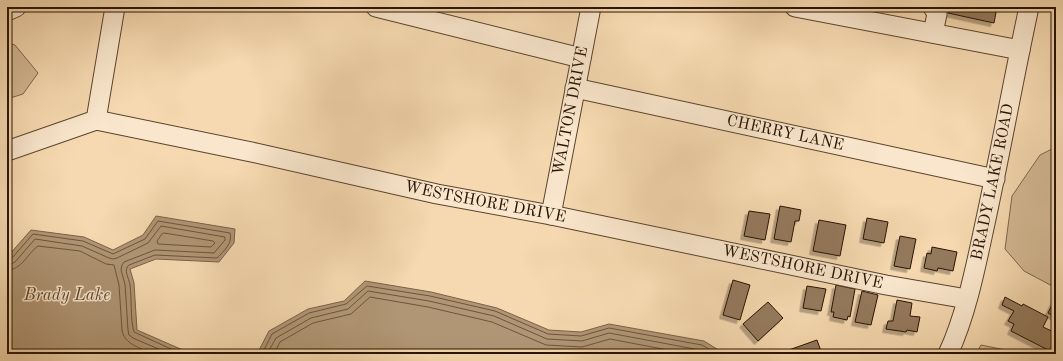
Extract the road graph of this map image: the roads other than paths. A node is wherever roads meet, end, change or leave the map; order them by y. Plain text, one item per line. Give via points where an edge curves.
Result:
1 (16, 7) edge
2 (115, 7) edge
3 (376, 7) edge
4 (591, 7) edge
5 (794, 7) edge
6 (932, 7) edge
7 (1029, 7) edge
8 (7, 10) edge
9 (933, 33) junction
10 (1020, 50) junction
11 (581, 58) junction
12 (575, 88) junction
13 (96, 120) junction
14 (7, 151) edge
15 (995, 179) junction
16 (551, 215) junction
17 (967, 299) junction
18 (948, 354) edge

1 - 8 street
2 - 13 street
3 - 11 street
4 - 11 street, WALTON DRIVE
5 - 9 street
6 - 9 street via 937,14
7 - 10 street, BRADY LAKE ROAD
9 - 10 street
10 - 15 street, BRADY LAKE ROAD
11 - 12 street, WALTON DRIVE
12 - 15 street, CHERRY LANE
12 - 16 street, WALTON DRIVE
13 - 14 street
13 - 16 street, WESTSHORE DRIVE via 437,194
15 - 17 street, BRADY LAKE ROAD
16 - 17 street, WESTSHORE DRIVE via 886,285
17 - 18 street, BRADY LAKE ROAD

